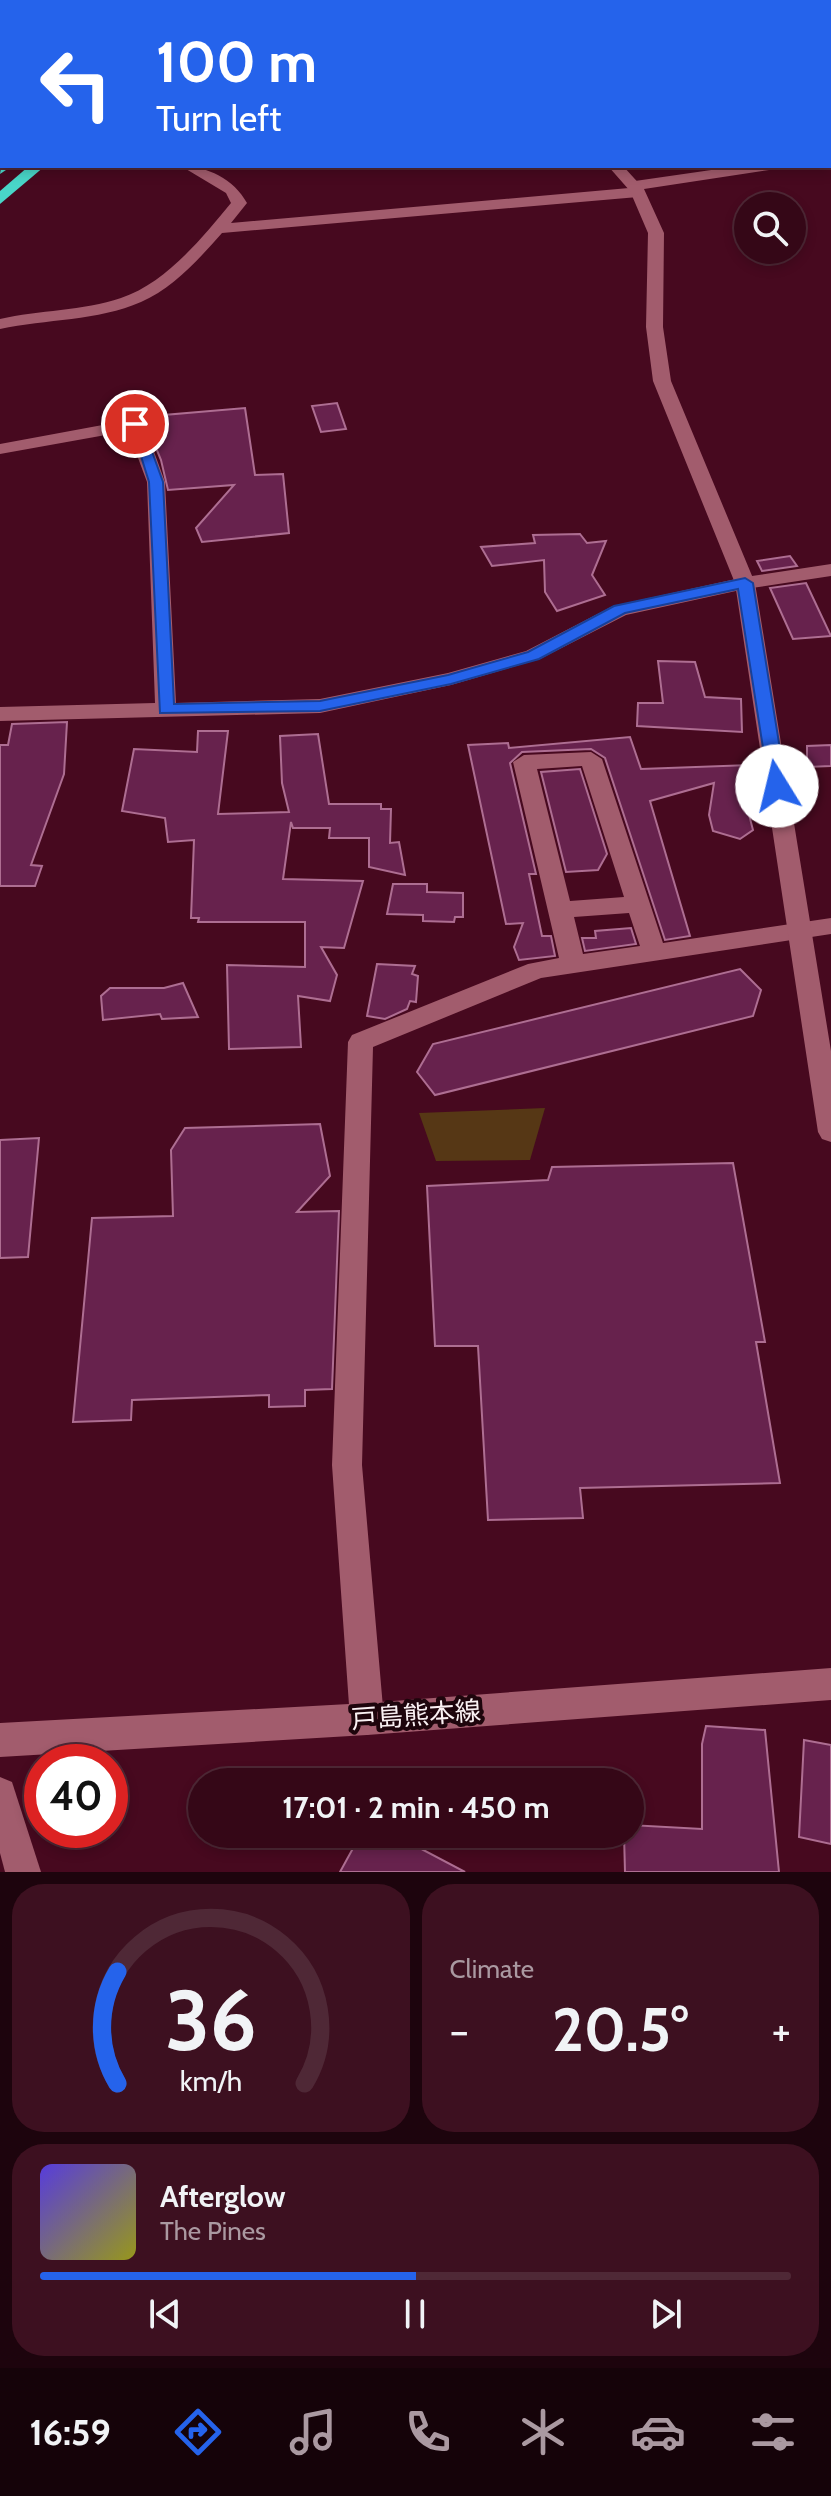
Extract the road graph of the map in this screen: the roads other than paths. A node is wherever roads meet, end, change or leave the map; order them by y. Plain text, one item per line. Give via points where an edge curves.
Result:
1 (36, 168) edge
2 (192, 168) edge
3 (617, 168) edge
4 (737, 168) edge
5 (690, 171) edge
6 (636, 189) junction
7 (0, 199) edge
8 (219, 229) junction
9 (0, 324) edge
10 (0, 449) edge
11 (831, 570) edge
12 (745, 583) junction
13 (166, 709) junction
14 (0, 714) edge
15 (639, 904) junction
16 (560, 910) junction
17 (831, 926) edge
18 (800, 932) junction
19 (654, 953) junction
20 (573, 964) junction
21 (831, 1132) edge
22 (831, 1684) edge
23 (367, 1719) junction
24 (0, 1740) edge
25 (0, 1794) edge
26 (23, 1872) edge

1 - 7 highway
2 - 8 street via 232,190 239,203
3 - 6 street
4 - 5 street
5 - 6 street
6 - 8 street
6 - 12 street via 658,234 656,352 661,380
8 - 9 street via 148,292 123,303
10 - 13 street via 135,424 156,482
11 - 12 street
12 - 13 street via 620,610 533,655 451,679 320,706
12 - 18 street
13 - 14 street
15 - 16 street
15 - 16 street via 591,759 524,762
15 - 19 street
16 - 20 street
17 - 18 street
18 - 19 street
18 - 21 street
19 - 20 street
20 - 23 street via 537,970 361,1042 347,1465
22 - 23 street, 戸島熊本線
23 - 24 street, 戸島熊本線
25 - 26 street

